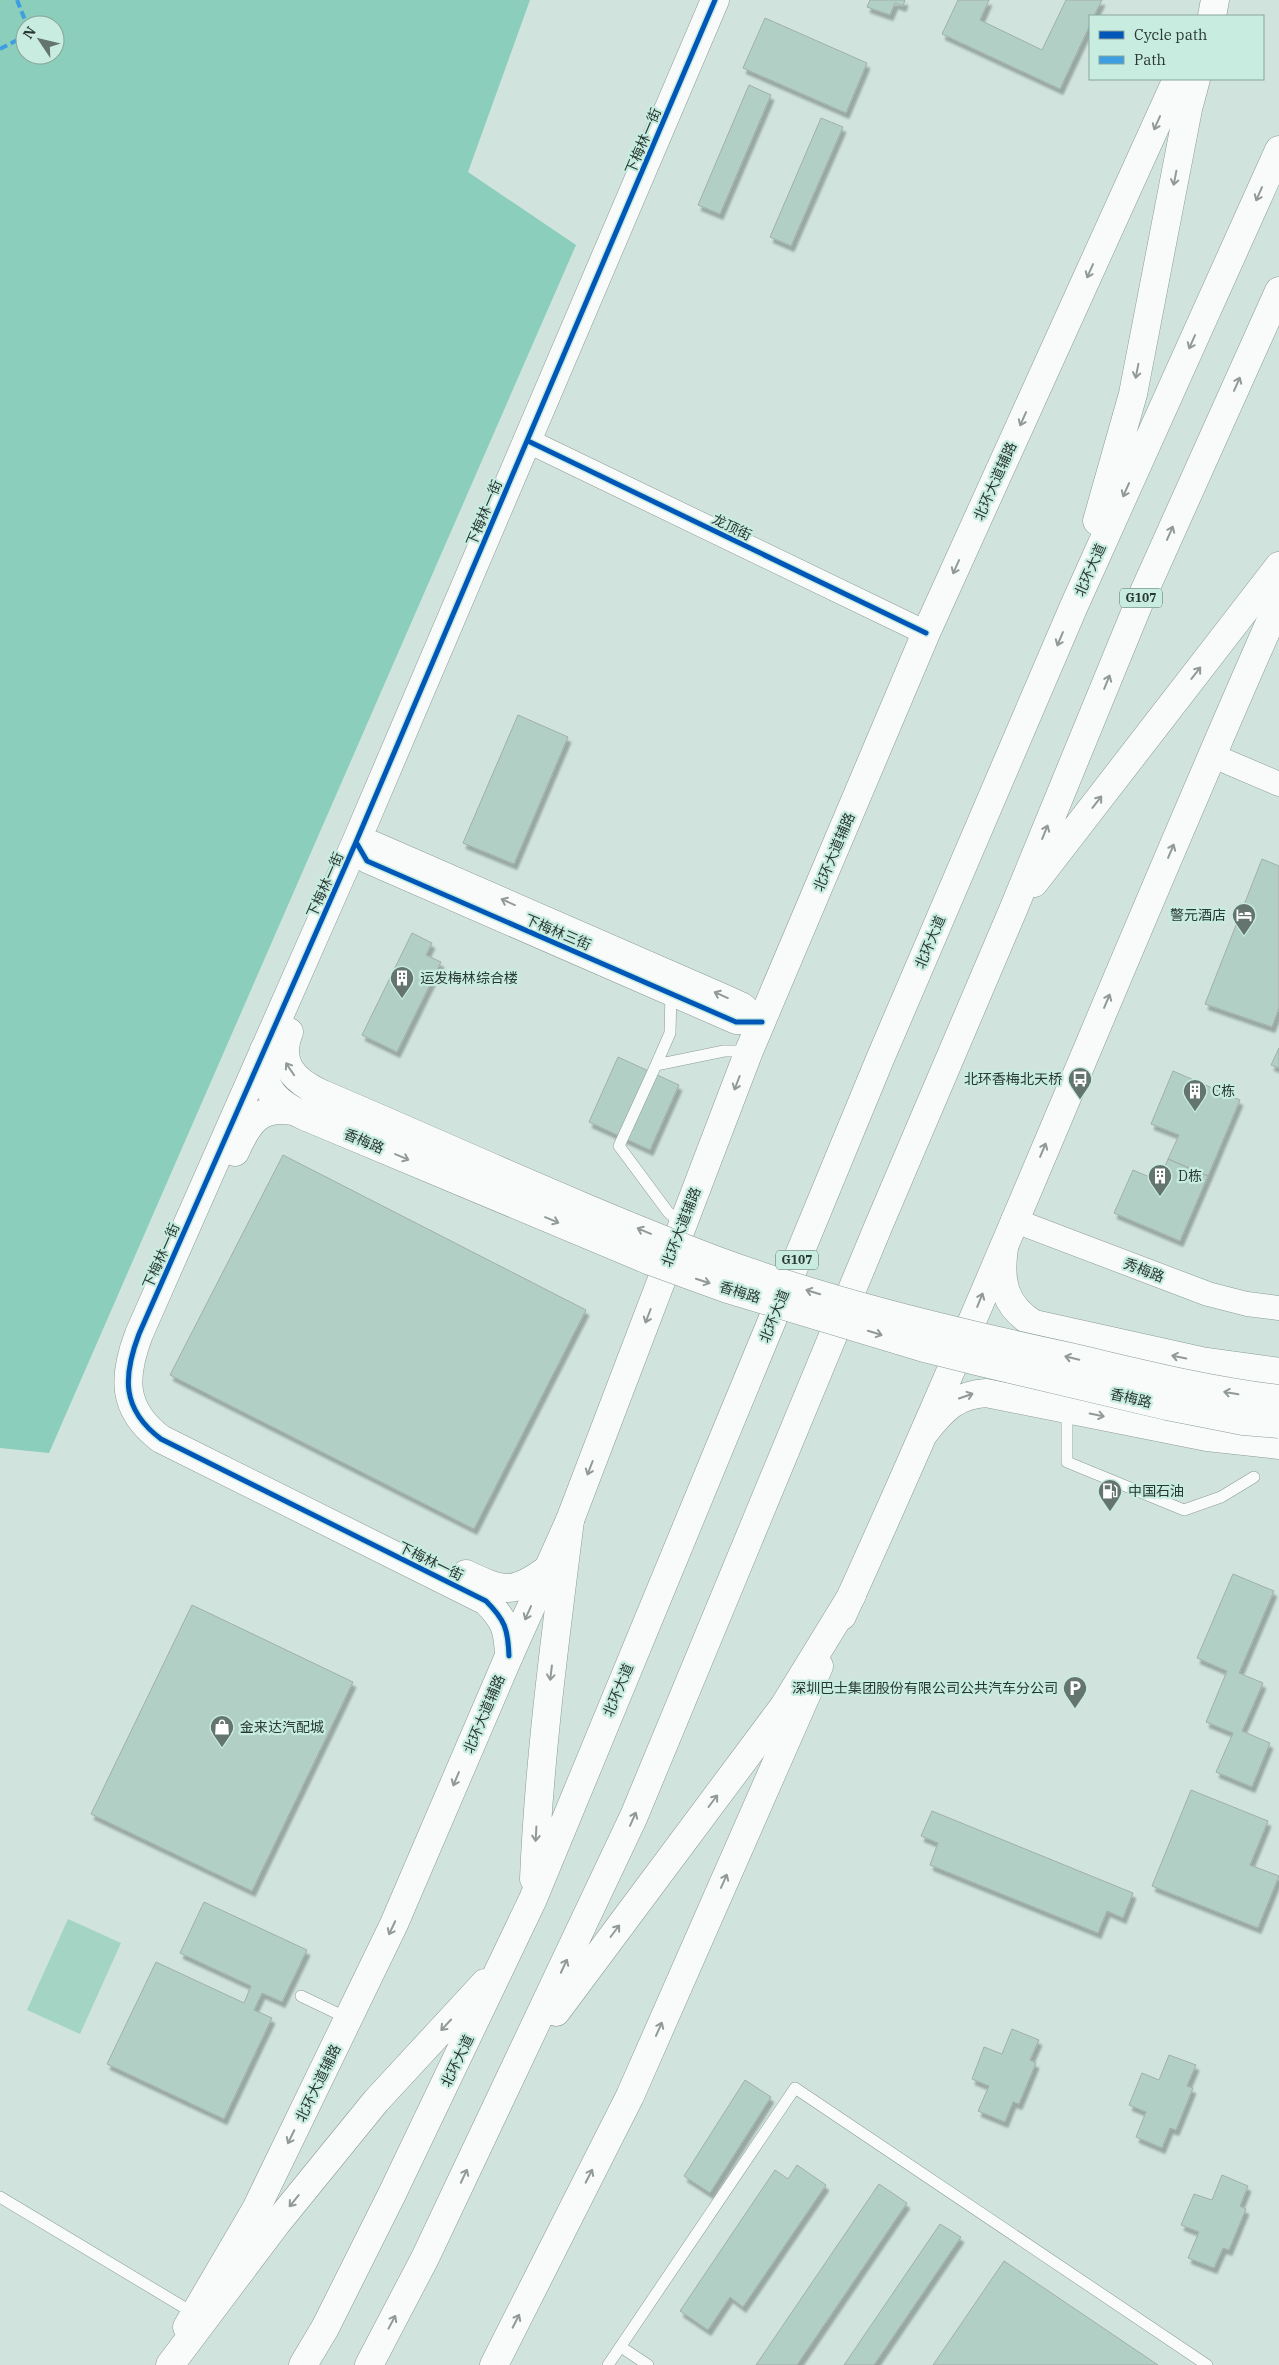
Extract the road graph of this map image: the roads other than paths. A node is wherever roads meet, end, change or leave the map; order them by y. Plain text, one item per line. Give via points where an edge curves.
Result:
1 (715, 0) edge
2 (732, 0) edge
3 (1214, 0) edge
4 (1206, 15) edge
5 (1212, 15) edge
6 (1177, 80) edge
7 (1196, 80) edge
8 (1279, 150) edge
9 (1279, 291) edge
10 (536, 445) junction
11 (1279, 566) edge
12 (1279, 602) edge
13 (1074, 606) junction
14 (926, 633) junction
15 (1211, 755) junction
16 (1279, 784) edge
17 (366, 849) junction
18 (1013, 910) junction
19 (671, 994) junction
20 (762, 1022) junction
21 (289, 1032) joint
22 (264, 1050) junction
23 (749, 1051) junction
24 (656, 1065) junction
25 (301, 1114) junction
26 (682, 1224) junction
27 (1010, 1229) junction
28 (1279, 1308) edge
29 (1045, 1328) junction
30 (1279, 1372) edge
31 (1279, 1399) edge
32 (1032, 1402) junction
33 (1067, 1410) junction
34 (1279, 1424) edge
35 (918, 1441) junction
36 (1279, 1445) edge
37 (1254, 1477) dead end
38 (570, 1520) junction
39 (548, 1569) junction
40 (490, 1594) junction
41 (852, 1595) junction
42 (509, 1656) junction
43 (533, 1899) junction
44 (503, 1964) junction
45 (301, 1996) dead end
46 (349, 2019) junction
47 (515, 2070) junction
48 (0, 2197) edge
49 (194, 2314) junction
50 (325, 2328) junction
51 (621, 2347) junction
52 (164, 2365) edge
53 (170, 2365) edge
54 (298, 2365) edge
55 (303, 2365) edge
56 (370, 2365) edge
57 (494, 2365) edge
58 (608, 2365) edge
59 (648, 2365) edge
60 (1207, 2365) edge

1 - 10 main road, 下梅林一街
2 - 10 main road, 下梅林一街
3 - 4 main road
3 - 5 main road
6 -> 14 main road, 北环大道辅路
7 -> 13 main road via 1133,394
8 -> 13 main road, 北环大道 / G107
18 -> 9 main road, G107 via 1139,603
10 - 14 street, 龙顶街
10 - 17 main road, 下梅林一街
18 -> 11 main road
12 - 15 main road
13 -> 43 main road, 北环大道 / G107 via 880,1060
14 - 20 main road, 北环大道辅路
15 - 16 street
27 -> 15 main road
17 - 19 street, 下梅林三街
20 -> 17 street, 下梅林三街 via 743,1005
17 - 21 main road, 下梅林一街
17 - 22 main road, 下梅林一街
47 -> 18 main road, G107 via 634,1816 878,1226
19 - 20 street, 下梅林三街 via 736,1022
19 - 24 lane via 670,1032
20 - 23 main road, 北环大道辅路
31 -> 21 main road, 香梅路, bridge via 1203,1387 961,1333 812,1292 721,1262 306,1086 287,1065 284,1048
22 - 25 main road, 香梅路 via 262,1070 265,1081 276,1099
22 - 40 main road, 下梅林一街 via 130,1358 128,1388 132,1406 147,1428 177,1449
23 - 24 lane via 724,1051
23 -> 26 main road, 北环大道辅路
24 - 26 lane via 619,1146 668,1212
25 -> 34 main road, 香梅路, bridge via 648,1260 728,1289 976,1361 1167,1406
25 - 40 main road, 下梅林一街 via 274,1109 263,1113 255,1118 241,1137 148,1349 142,1381 146,1401 162,1422 180,1436
26 -> 38 main road, 北环大道辅路
27 - 28 street, 秀梅路 via 1208,1294
27 - 29 main road via 1002,1268 1003,1288 1007,1298 1026,1320
35 -> 27 main road
30 -> 29 main road via 1201,1361
29 - 32 main road via 1030,1337 1013,1365 1020,1390
32 - 33 main road
35 -> 32 main road via 946,1409 971,1394 986,1393
33 -> 36 main road via 1207,1437
33 - 37 lane via 1068,1462 1184,1510 1221,1497
35 - 41 main road
38 - 39 main road, 北环大道辅路
38 -> 43 main road via 545,1716
39 - 40 main road via 529,1583
39 -> 42 main road, 北环大道辅路
40 - 42 main road via 506,1624
47 -> 41 main road via 784,1706
57 -> 41 main road via 630,2096
42 -> 46 main road, 北环大道辅路 via 394,1924
43 - 44 main road, 北环大道 / G107
44 - 50 main road, 北环大道 / G107
44 -> 53 main road via 376,2101 276,2224
45 - 46 lane
46 -> 49 main road, 北环大道辅路 via 256,2208
56 -> 47 main road, G107
48 - 49 lane
49 - 52 main road, 北环大道辅路
50 - 54 main road
50 - 55 main road, 北环大道 / G107
51 - 58 lane
51 - 59 lane
51 - 60 lane via 795,2088

